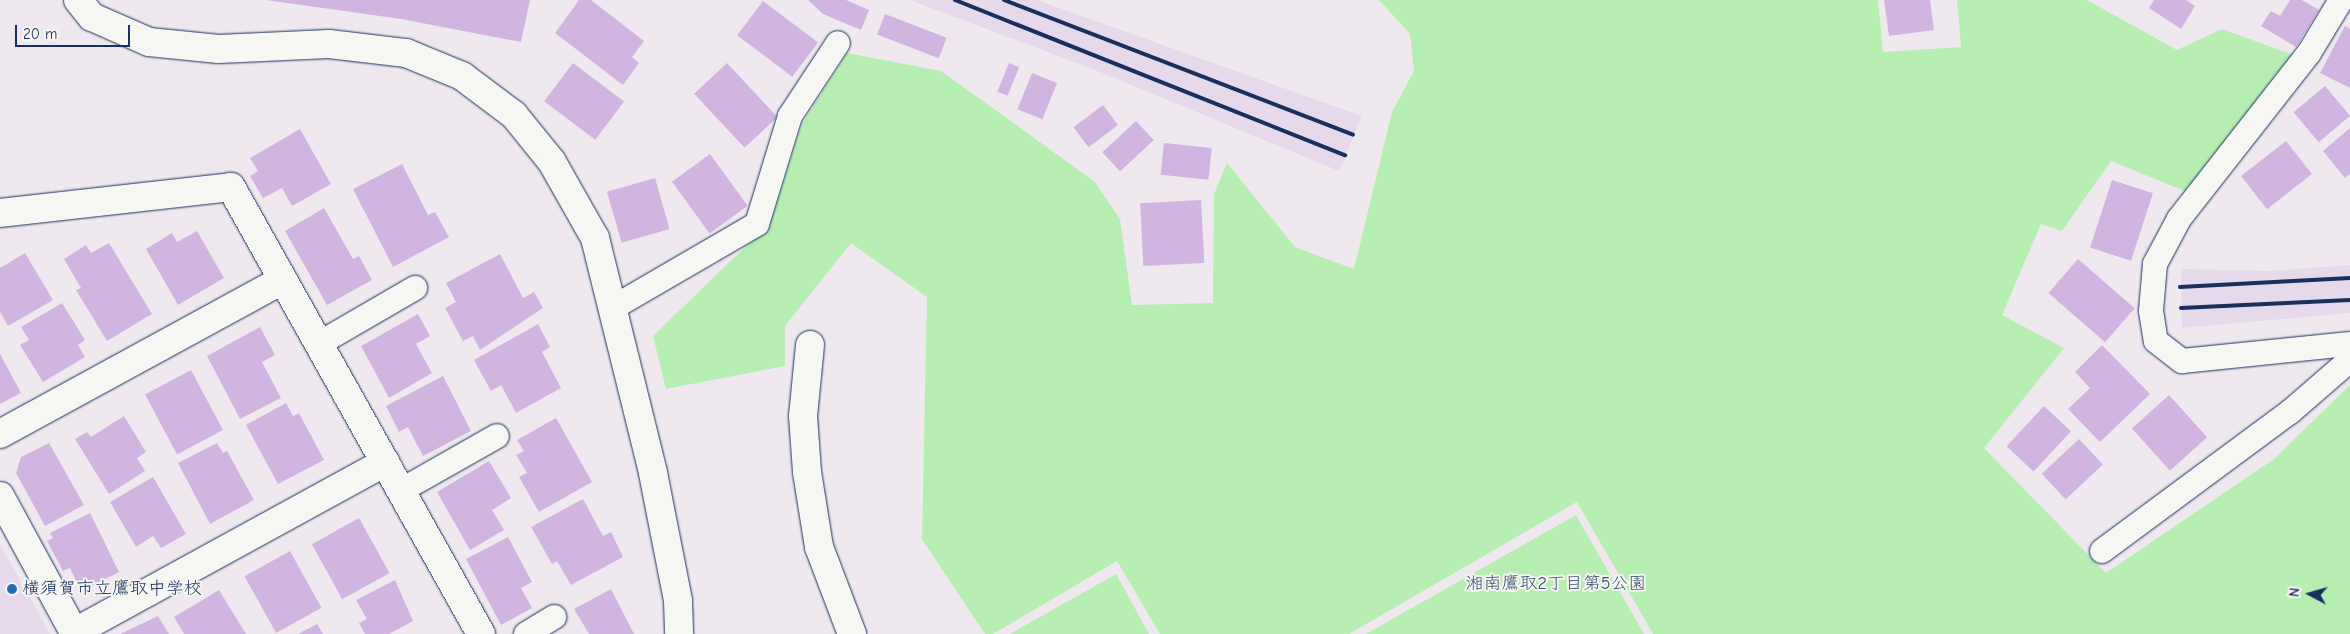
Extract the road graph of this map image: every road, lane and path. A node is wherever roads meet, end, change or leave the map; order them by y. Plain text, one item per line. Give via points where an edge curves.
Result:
1 (78, 0) edge
2 (2341, 0) edge
3 (838, 44) dead end
4 (0, 213) edge
5 (283, 280) junction
6 (415, 288) dead end
7 (614, 307) junction
8 (320, 343) junction
9 (2350, 344) edge
10 (810, 345) dead end
11 (2350, 360) edge
12 (0, 434) edge
13 (497, 436) dead end
14 (385, 462) junction
15 (402, 490) junction
16 (0, 496) edge
17 (2102, 551) dead end
18 (554, 617) dead end
19 (75, 633) edge
20 (481, 634) edge
21 (526, 634) edge
22 (679, 634) edge
23 (852, 634) edge

1 - 7 street via 92,17 149,42 219,49 339,45 406,53 462,76 514,115 552,162 595,238
2 - 9 lane via 2309,52 2179,219 2156,264 2151,311 2156,341 2182,361
3 - 7 lane via 790,116 757,224
4 - 5 street via 231,187
5 - 8 street
5 - 12 street
6 - 8 lane
7 - 22 street via 655,482 678,601
8 - 14 street
10 - 23 street via 803,416 807,472 819,547
11 - 17 lane via 2290,412
13 - 15 lane
14 - 15 street
14 - 19 street
15 - 20 street
16 - 19 street
18 - 21 lane

